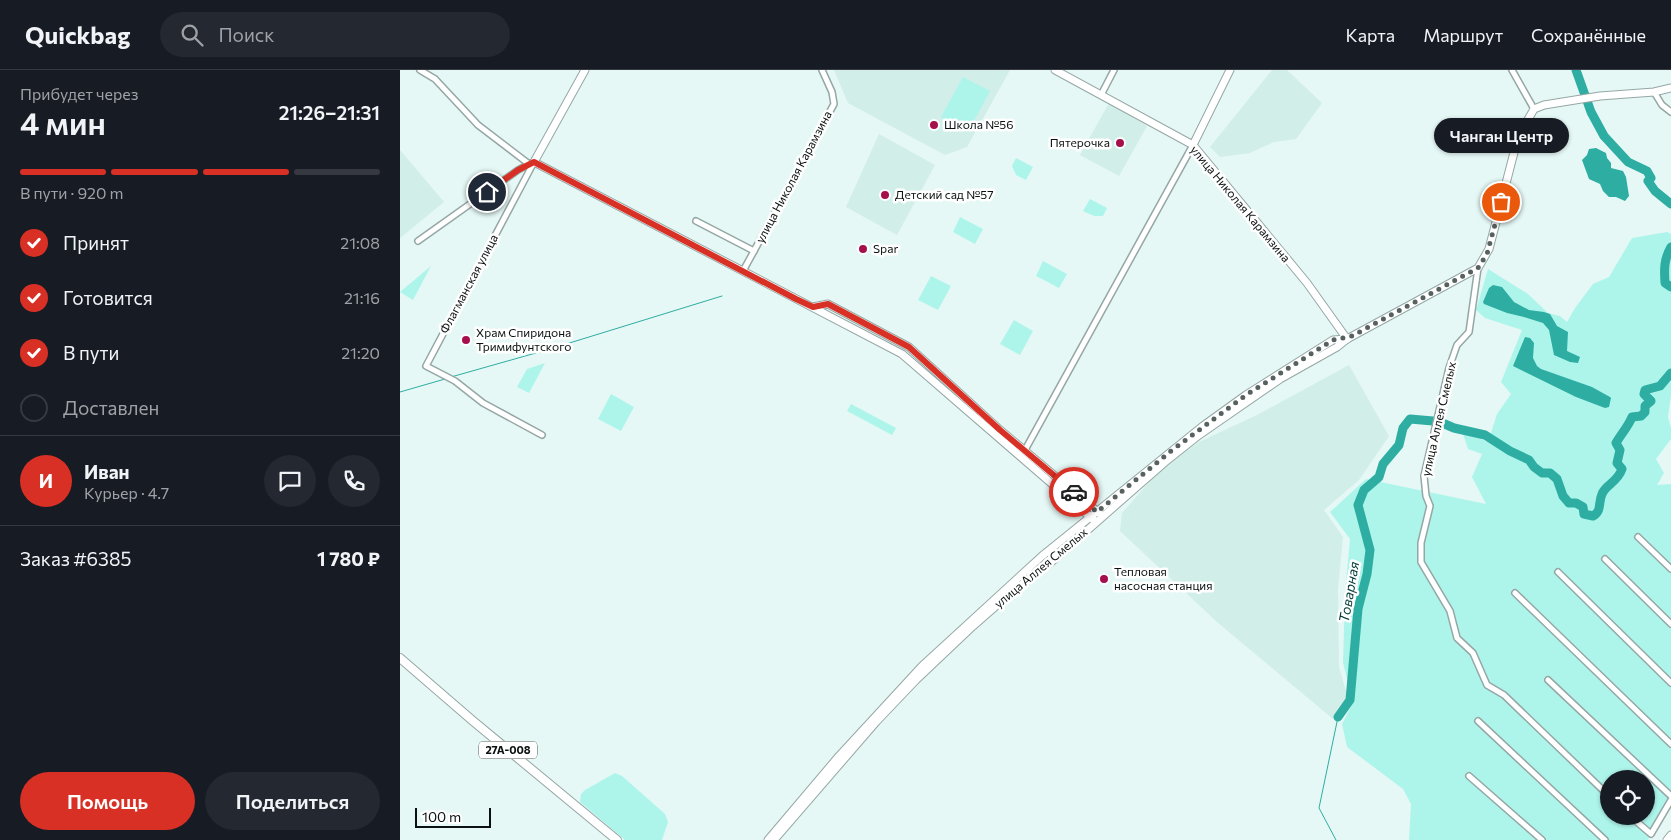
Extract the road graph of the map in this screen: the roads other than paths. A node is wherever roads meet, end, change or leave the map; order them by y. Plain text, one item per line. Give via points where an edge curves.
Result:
1 (420, 70) edge
2 (585, 70) edge
3 (822, 70) edge
4 (1055, 70) edge
5 (1114, 70) edge
6 (1230, 70) edge
7 (1512, 70) edge
8 (1671, 88) edge
9 (1654, 92) junction
10 (1101, 95) junction
11 (1534, 110) junction
12 (1671, 112) edge
13 (1192, 145) junction
14 (531, 163) junction
15 (696, 220) dead end
16 (418, 241) dead end
17 (754, 251) junction
18 (1478, 268) junction
19 (743, 272) junction
20 (828, 304) junction
21 (813, 307) junction
22 (824, 313) junction
23 (1347, 339) junction
24 (1000, 430) junction
25 (542, 435) dead end
26 (995, 436) junction
27 (1025, 450) junction
28 (1100, 514) junction
29 (1090, 517) junction
30 (1096, 522) junction
31 (1638, 537) dead end
32 (1605, 559) dead end
33 (1671, 569) edge
34 (1558, 572) dead end
35 (1515, 593) dead end
36 (1671, 624) edge
37 (400, 658) edge
38 (1548, 680) dead end
39 (1671, 683) edge
40 (1478, 721) dead end
41 (1671, 744) edge
42 (1469, 776) dead end
43 (1600, 787) edge
44 (1671, 798) edge
45 (1640, 825) edge
46 (1671, 835) edge
47 (617, 840) edge
48 (768, 840) edge
49 (774, 840) edge
50 (1542, 840) edge
51 (1605, 840) edge
52 (1667, 840) edge

1 - 14 street via 435,79 478,125
2 - 14 main road
3 - 17 street, улица Николая Карамзина via 834,104
4 - 10 main road, улица Николая Карамзина
5 - 10 street
6 - 13 main road
7 - 11 street
8 - 9 main road
9 - 11 main road via 1587,98 1544,105
9 - 12 street
10 - 13 main road, улица Николая Карамзина
11 - 18 main road, улица Аллея Смелых via 1518,137 1489,249
13 - 23 main road, улица Николая Карамзина via 1307,284
13 - 27 street
14 - 16 street
14 - 19 main road
14 - 25 street, Флагманская улица via 426,366
15 - 17 street, улица Николая Карамзина
17 - 19 street
18 - 23 main road, улица Аллея Смелых
18 - 43 street, улица Аллея Смелых via 1469,332 1458,345 1449,368 1424,476 1430,506 1421,543 1421,562 1450,611 1457,638 1473,653 1487,685 1504,695
19 - 21 main road
20 - 21 main road
20 - 22 main road
20 - 24 main road via 909,347
21 - 22 main road
22 - 26 main road via 902,354
23 - 28 main road, улица Аллея Смелых via 1219,421
24 - 26 main road
24 - 27 main road
26 - 29 main road
27 - 28 main road
28 - 29 main road
28 - 30 main road, улица Аллея Смелых
29 - 30 main road
29 - 48 main road via 1042,556 922,666
30 - 49 main road, улица Аллея Смелых via 980,620 916,680
31 - 33 street
32 - 36 street
34 - 39 street
35 - 41 street
37 - 47 main road, 27А-008
38 - 44 street
40 - 51 street
42 - 50 street
44 - 45 street via 1650,834
46 - 52 main road

